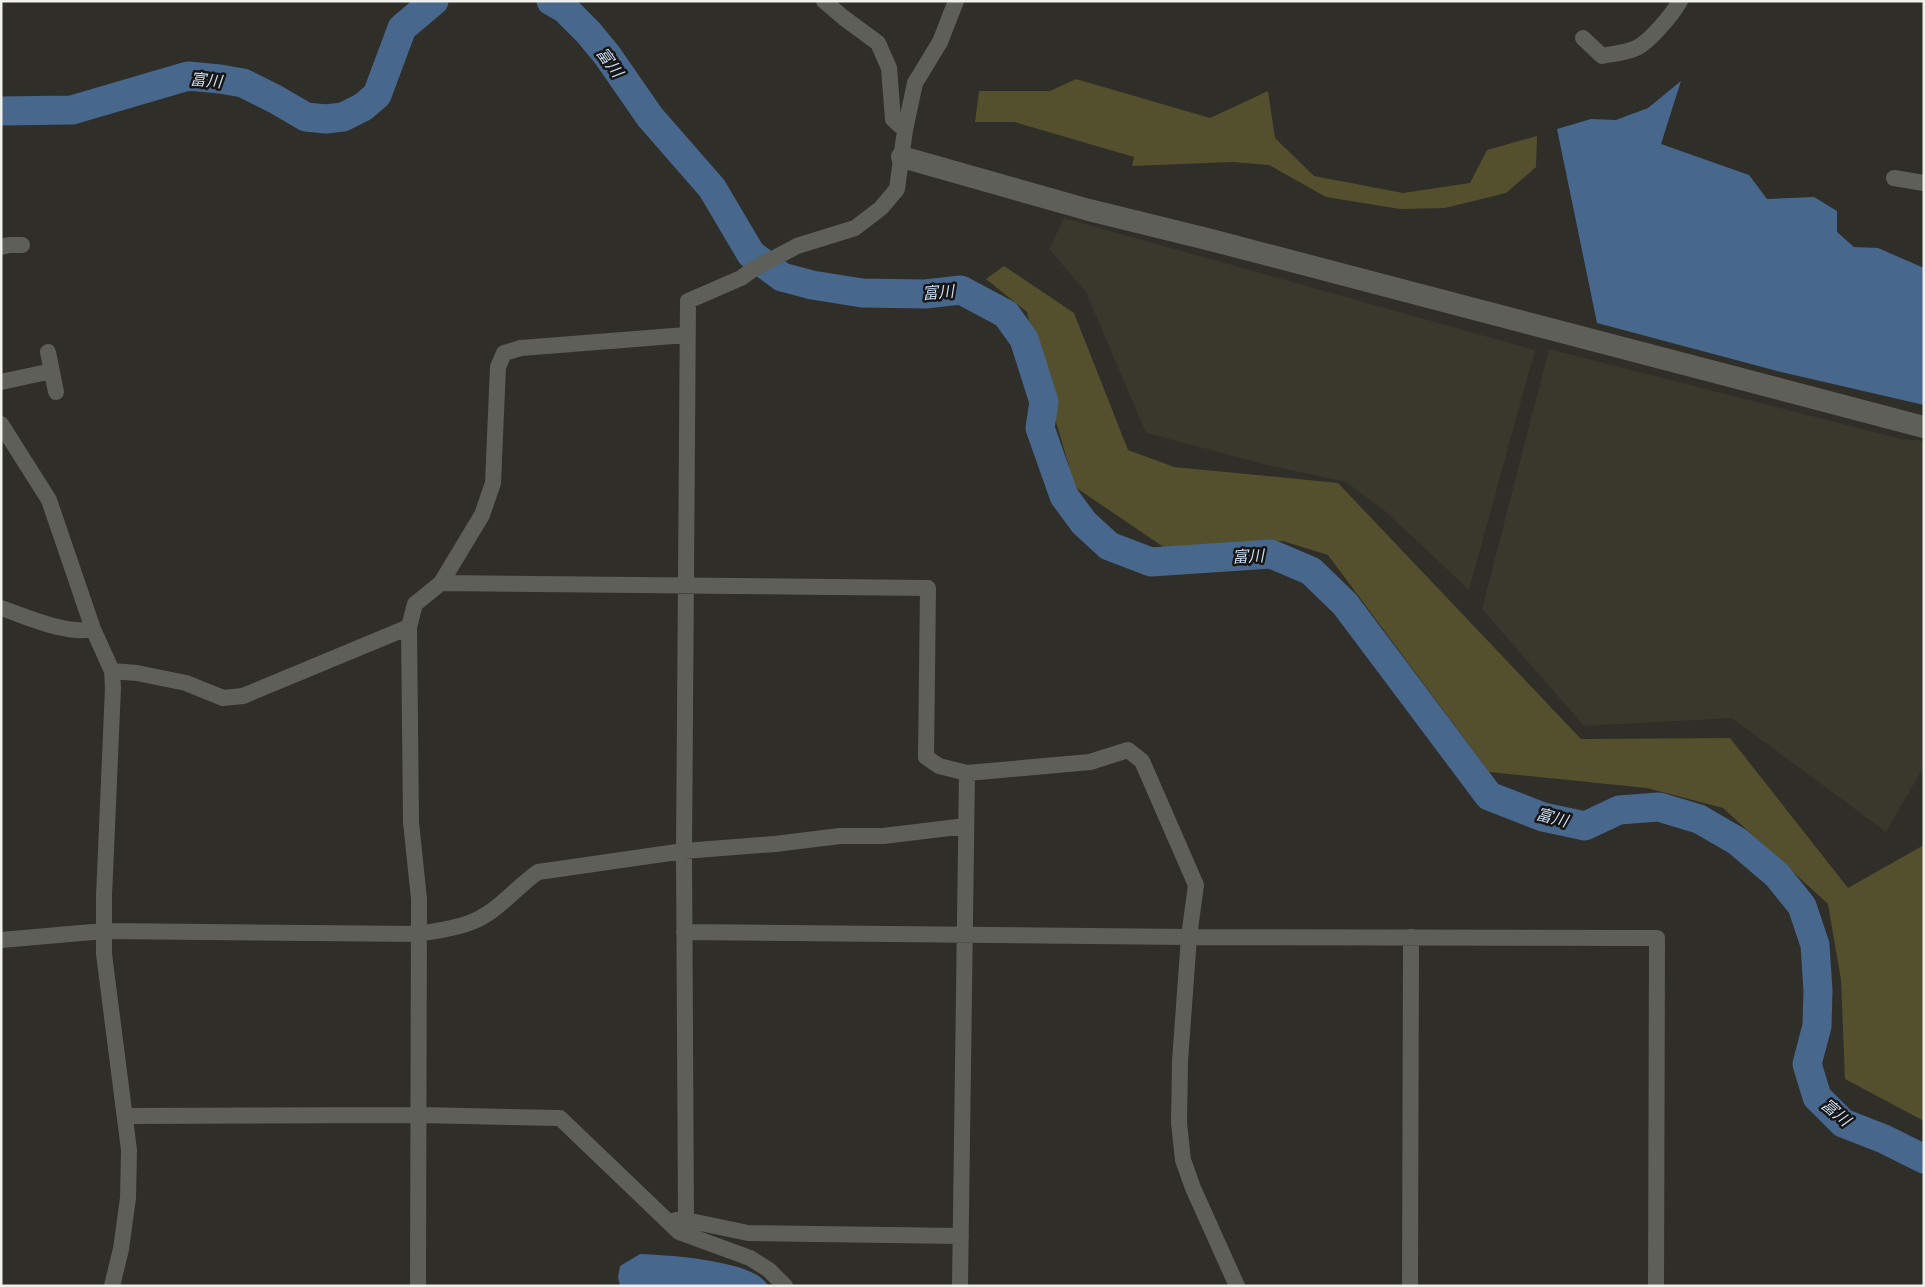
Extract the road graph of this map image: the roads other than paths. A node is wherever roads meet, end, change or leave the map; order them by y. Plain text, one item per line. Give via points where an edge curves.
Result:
1 (824, 1) edge
2 (956, 1) edge
3 (1680, 1) edge
4 (1584, 38) dead end
5 (904, 130) junction
6 (902, 157) junction
7 (1894, 178) dead end
8 (1924, 183) edge
9 (22, 245) dead end
10 (1, 247) edge
11 (686, 335) junction
12 (48, 352) dead end
13 (52, 371) junction
14 (1, 382) edge
15 (56, 392) dead end
16 (1, 424) edge
17 (1924, 427) edge
18 (441, 583) junction
19 (687, 586) junction
20 (1, 608) edge
21 (409, 627) junction
22 (93, 629) junction
23 (112, 671) junction
24 (967, 773) junction
25 (966, 826) junction
26 (684, 851) junction
27 (104, 931) junction
28 (684, 932) junction
29 (419, 934) junction
30 (965, 934) junction
31 (1189, 937) junction
32 (1411, 938) junction
33 (1, 940) edge
34 (125, 1116) junction
35 (419, 1116) junction
36 (686, 1220) junction
37 (669, 1221) junction
38 (961, 1236) junction
39 (112, 1286) edge
40 (418, 1286) edge
41 (785, 1286) edge
42 (960, 1286) edge
43 (1237, 1286) edge
44 (1410, 1286) edge
45 (1656, 1286) edge

1 - 5 street via 878,43 889,68 893,119
2 - 5 street via 940,42 915,83
3 - 4 street via 1672,14 1635,49 1602,56
5 - 6 street
6 - 11 street via 897,189 881,208 855,228 796,246 741,278 688,301
6 - 17 street via 1089,210
7 - 8 street
9 - 10 street
11 - 18 street via 521,348 504,353 498,367 493,483 482,515
11 - 19 street
12 - 13 street
13 - 14 street
13 - 15 street
16 - 22 street via 48,500
18 - 19 street
18 - 21 street via 415,604
19 - 24 street via 928,588 926,757 939,766
19 - 26 street
20 - 22 street via 68,630
21 - 23 street via 242,696 223,698 186,683
21 - 29 street via 411,822
22 - 23 street
23 - 27 street
24 - 25 street
24 - 31 street via 1090,762 1128,750 1142,761 1196,885
25 - 26 street via 883,836 840,836
25 - 30 street
26 - 28 street
26 - 29 street via 538,872 496,908 470,923
27 - 29 street
27 - 33 street
27 - 34 street via 109,1000
28 - 30 street
28 - 36 street
29 - 35 street
30 - 31 street
30 - 38 street
31 - 32 street
31 - 43 street via 1180,1061 1179,1123 1183,1160
32 - 44 street
32 - 45 street via 1657,938
34 - 35 street
34 - 39 street via 129,1150 128,1198
35 - 37 street via 560,1118
35 - 40 street
36 - 37 street
36 - 38 street via 748,1233
37 - 41 street via 679,1232 750,1258
38 - 42 street

